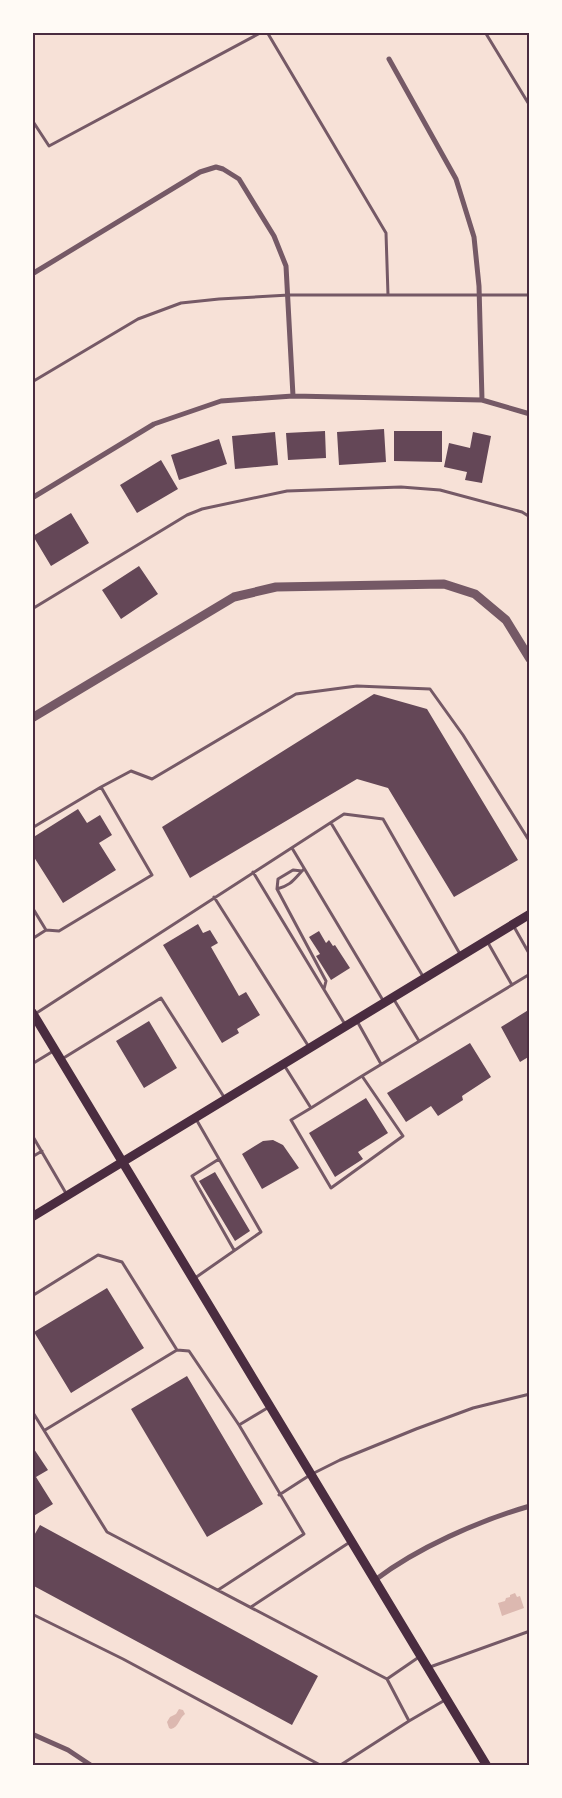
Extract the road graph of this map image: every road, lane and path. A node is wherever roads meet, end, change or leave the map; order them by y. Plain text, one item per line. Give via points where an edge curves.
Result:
1 (262, 32) edge
2 (267, 32) edge
3 (485, 32) edge
4 (388, 59) dead end
5 (530, 106) edge
6 (32, 120) edge
7 (32, 274) edge
8 (289, 295) junction
9 (530, 295) edge
10 (388, 296) junction
11 (480, 296) junction
12 (32, 382) edge
13 (293, 396) junction
14 (482, 400) junction
15 (530, 414) edge
16 (32, 498) edge
17 (530, 517) edge
18 (32, 609) edge
19 (530, 659) edge
20 (32, 718) edge
21 (101, 787) junction
22 (331, 823) junction
23 (32, 828) edge
24 (530, 842) edge
25 (292, 848) junction
26 (303, 870) junction
27 (254, 872) junction
28 (277, 889) junction
29 (214, 897) junction
30 (32, 907) edge
31 (530, 914) edge
32 (513, 924) junction
33 (46, 930) junction
34 (32, 938) edge
35 (486, 940) junction
36 (530, 955) edge
37 (461, 956) junction
38 (530, 974) edge
39 (424, 979) junction
40 (512, 985) junction
41 (324, 989) junction
42 (393, 998) junction
43 (385, 1003) junction
44 (33, 1013) edge
45 (357, 1020) junction
46 (346, 1026) junction
47 (419, 1041) junction
48 (310, 1048) junction
49 (55, 1050) junction
50 (61, 1060) junction
51 (32, 1064) edge
52 (381, 1064) junction
53 (284, 1065) junction
54 (362, 1076) junction
55 (226, 1100) junction
56 (311, 1108) junction
57 (196, 1118) junction
58 (32, 1135) edge
59 (42, 1150) junction
60 (32, 1157) edge
61 (219, 1158) junction
62 (123, 1163) junction
63 (68, 1196) junction
64 (32, 1217) edge
65 (234, 1250) junction
66 (193, 1279) junction
67 (32, 1296) edge
68 (177, 1350) junction
69 (530, 1394) edge
70 (269, 1406) junction
71 (32, 1411) edge
72 (239, 1425) junction
73 (44, 1430) junction
74 (310, 1475) junction
75 (279, 1495) junction
76 (530, 1506) edge
77 (351, 1542) junction
78 (374, 1581) junction
79 (218, 1590) junction
80 (251, 1607) junction
81 (32, 1614) edge
82 (530, 1631) edge
83 (420, 1657) junction
84 (427, 1668) junction
85 (386, 1679) junction
86 (446, 1699) junction
87 (409, 1721) junction
88 (32, 1734) edge
89 (92, 1766) edge
90 (322, 1766) edge
91 (339, 1766) edge
92 (487, 1766) edge

1 - 6 lane via 49,146
2 - 10 lane via 386,233
3 - 5 lane
4 - 11 street via 456,178 474,237
7 - 8 street via 200,172 216,167 239,179 274,236 286,266
8 - 10 lane
8 - 12 lane via 181,303 158,310
8 - 13 street
9 - 11 lane
10 - 11 lane
11 - 14 street
13 - 14 street
13 - 16 street via 221,402 154,424
14 - 15 street
17 - 18 lane via 522,512 422,488 287,491 187,515
19 - 20 street via 506,620 475,594 444,584 276,587 234,597
21 - 23 lane
21 - 24 lane via 131,771 152,779 296,694 357,686 430,689
21 - 33 lane via 152,875 59,931
22 - 25 lane
22 - 37 lane via 344,814 383,819
22 - 39 lane
25 - 26 lane
25 - 27 lane
26 - 28 lane via 298,878
26 - 28 lane via 294,870 278,879
26 - 43 lane
27 - 29 lane
27 - 41 lane
28 - 41 lane via 326,980
29 - 44 lane
29 - 48 lane
30 - 33 lane
31 - 32 main road
32 - 35 main road
32 - 36 lane
33 - 34 lane
35 - 37 main road
35 - 40 lane
37 - 39 main road
38 - 40 lane
39 - 42 main road
40 - 47 lane
41 - 46 lane
42 - 43 main road
42 - 47 lane
43 - 45 main road
44 - 49 main road
45 - 46 main road
45 - 52 lane
46 - 48 main road
47 - 52 lane
48 - 53 main road
49 - 50 main road
49 - 51 lane
50 - 55 lane via 161,998
50 - 62 main road
52 - 54 lane
53 - 55 main road
53 - 56 lane
54 - 56 lane
54 - 56 lane via 403,1136 331,1188 291,1120
55 - 57 main road
57 - 61 lane
57 - 62 main road
58 - 59 lane
59 - 60 lane
59 - 63 lane
61 - 65 lane via 261,1232
61 - 65 lane via 192,1176
62 - 63 main road
62 - 66 main road
63 - 64 main road
65 - 66 lane
66 - 70 main road
67 - 68 lane via 98,1255 122,1262
68 - 72 lane via 189,1351
68 - 73 lane
69 - 74 lane via 473,1408
70 - 72 lane
70 - 74 main road
71 - 73 lane
72 - 75 lane
73 - 79 lane via 107,1532
74 - 75 lane
74 - 77 main road
75 - 79 lane via 304,1534
76 - 78 street via 498,1515 413,1554
77 - 78 main road
77 - 80 lane
78 - 83 main road
79 - 80 lane
80 - 85 lane
81 - 90 lane
82 - 84 lane
83 - 84 main road
83 - 85 lane
84 - 86 main road
85 - 87 lane
86 - 87 lane
86 - 92 main road
87 - 91 lane
88 - 89 street via 68,1750

